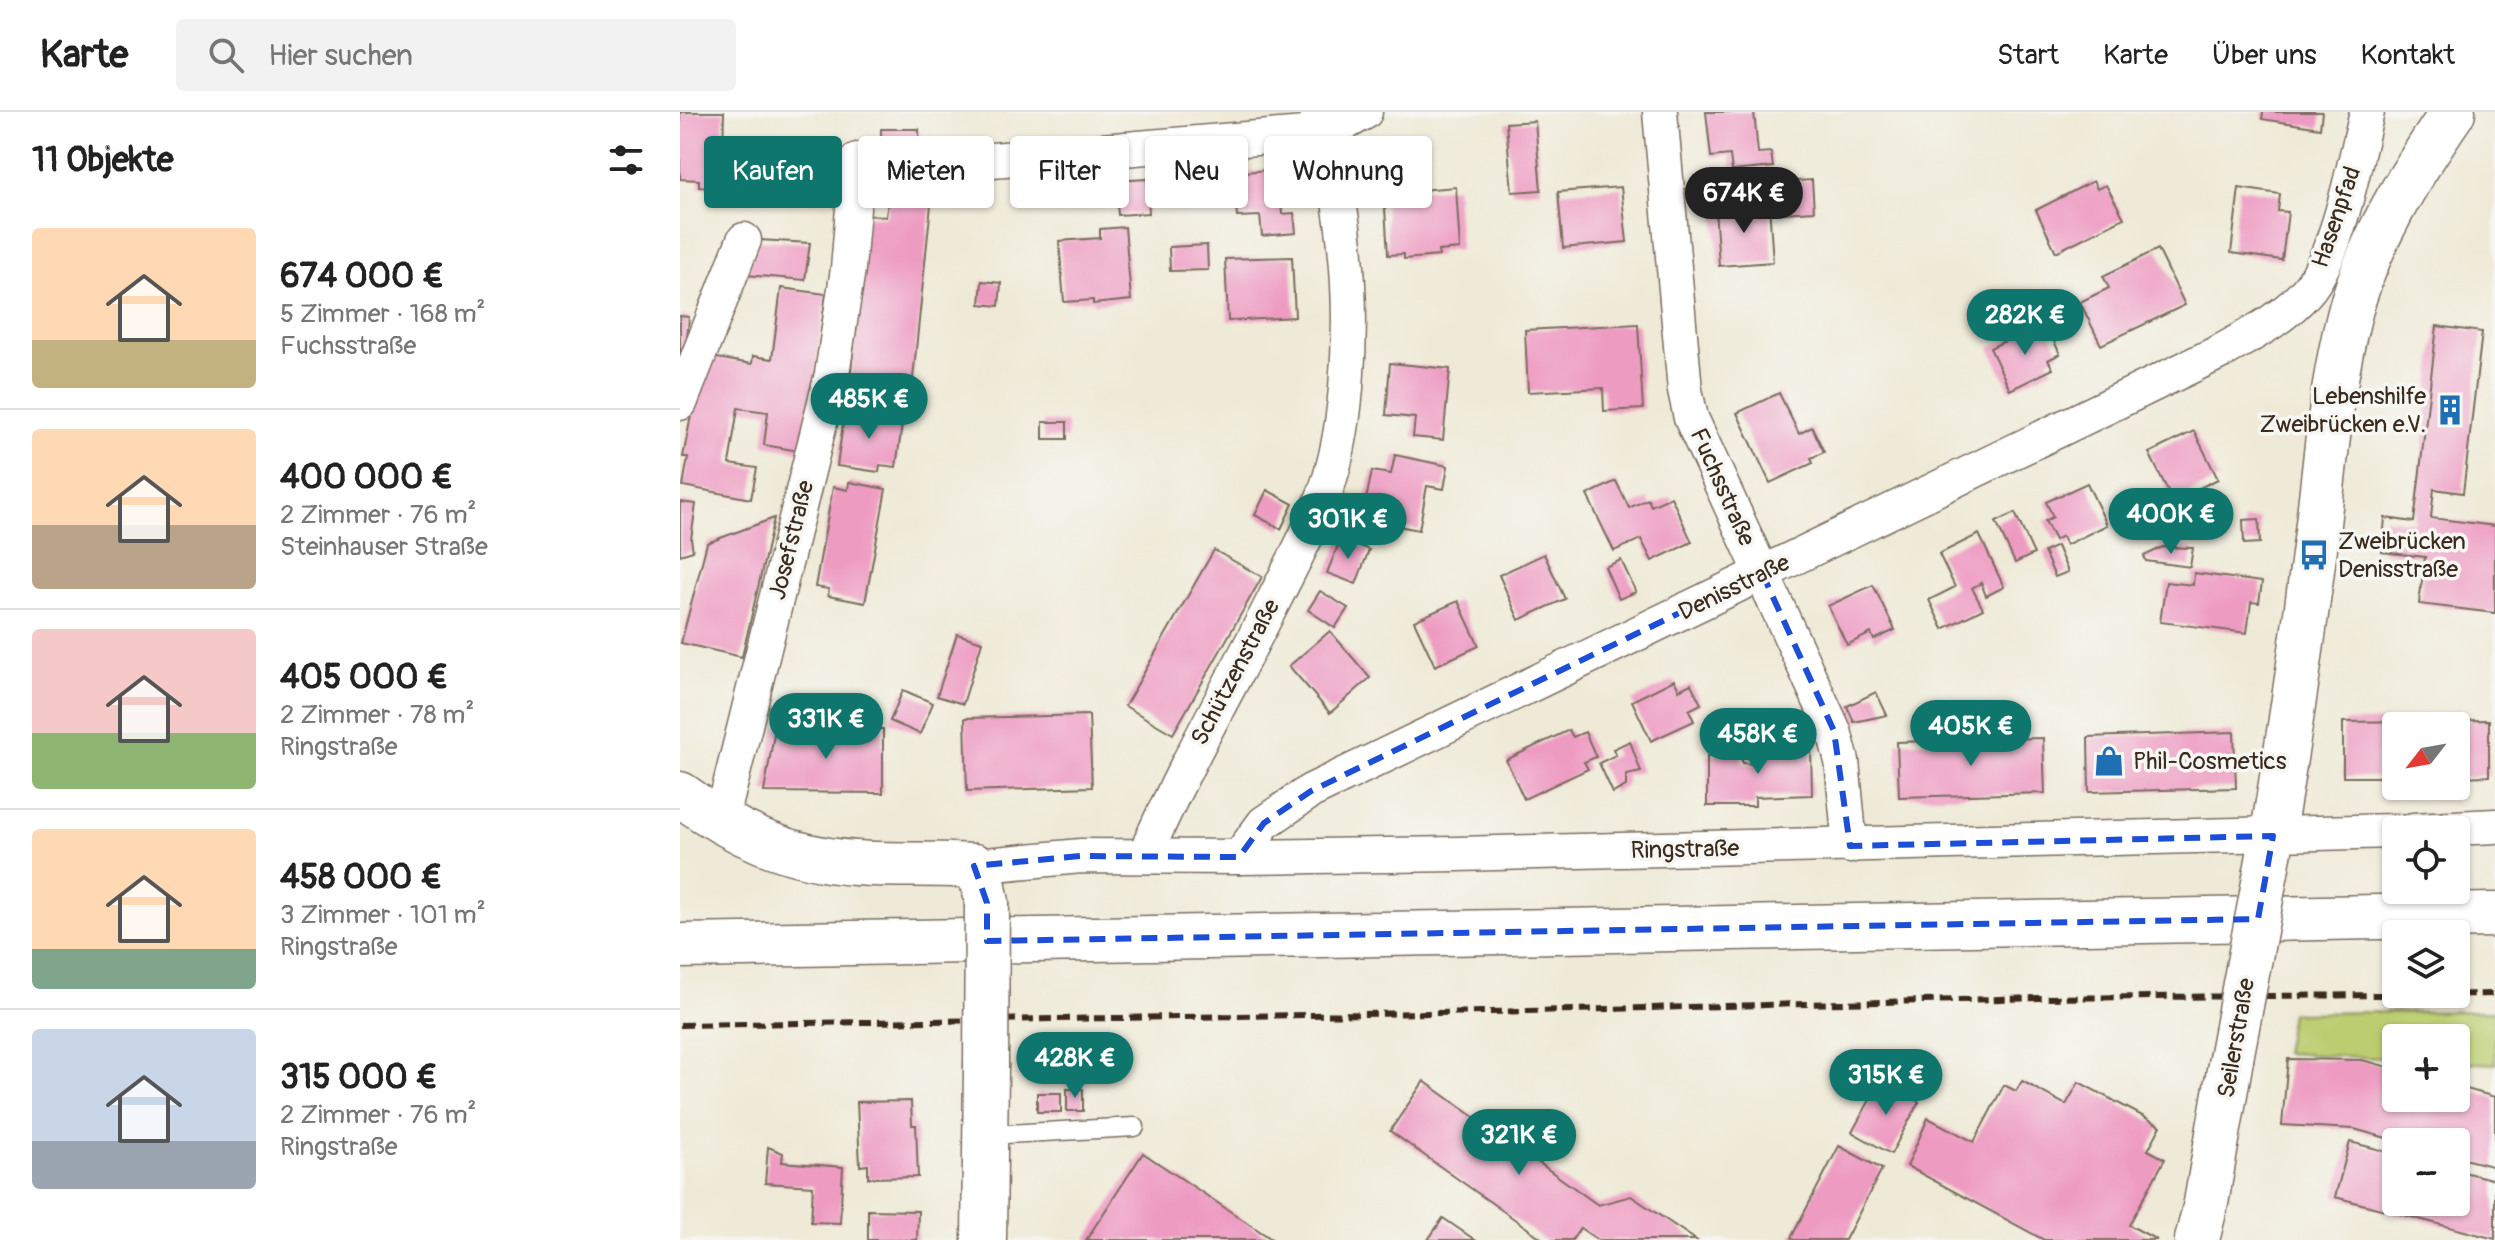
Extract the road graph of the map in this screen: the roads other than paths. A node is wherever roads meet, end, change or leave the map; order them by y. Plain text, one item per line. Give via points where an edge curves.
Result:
1 (1365, 112) edge
2 (1660, 112) edge
3 (2367, 112) edge
4 (2453, 112) edge
5 (1320, 121) edge
6 (857, 160) dead end
7 (994, 160) edge
8 (744, 240) dead end
9 (2246, 338) joint
10 (680, 403) edge
11 (1762, 573) junction
12 (680, 794) edge
13 (721, 822) junction
14 (2495, 826) edge
15 (2470, 827) edge
16 (2382, 834) edge
17 (1850, 846) junction
18 (2270, 854) junction
19 (1145, 855) junction
20 (1239, 857) junction
21 (980, 884) junction
22 (2495, 915) edge
23 (680, 946) edge
24 (1135, 1127) dead end
25 (987, 1135) junction
26 (984, 1240) edge
27 (2197, 1240) edge

1 - 5 street via 1347,122
2 - 11 street, Fuchsstraße via 1691,418
3 - 9 street, Hasenpfad via 2343,211 2324,261 2309,289 2286,312
4 - 18 main road, Seilerstraße via 2383,225 2349,315
5 - 7 street via 1305,134
5 - 19 street, Schützenstraße via 1340,200 1348,267 1350,340 1342,428 1327,488 1307,534
6 - 13 street, Josefstraße via 832,374
8 - 10 street
9 - 11 street, Denisstraße
11 - 17 street, Fuchsstraße via 1834,731
11 - 20 street, Denisstraße via 1311,791 1264,823
12 - 13 main road
13 - 21 main road via 809,858 856,864 939,863
14 - 15 street
16 - 18 street, Ringstraße
17 - 18 street, Ringstraße
17 - 20 street, Ringstraße
18 - 27 main road, Seilerstraße, bridge
19 - 20 street, Ringstraße
19 - 21 street, Ringstraße via 1081,856
21 - 25 main road, bridge
22 - 23 main road
24 - 25 lane
25 - 26 main road

